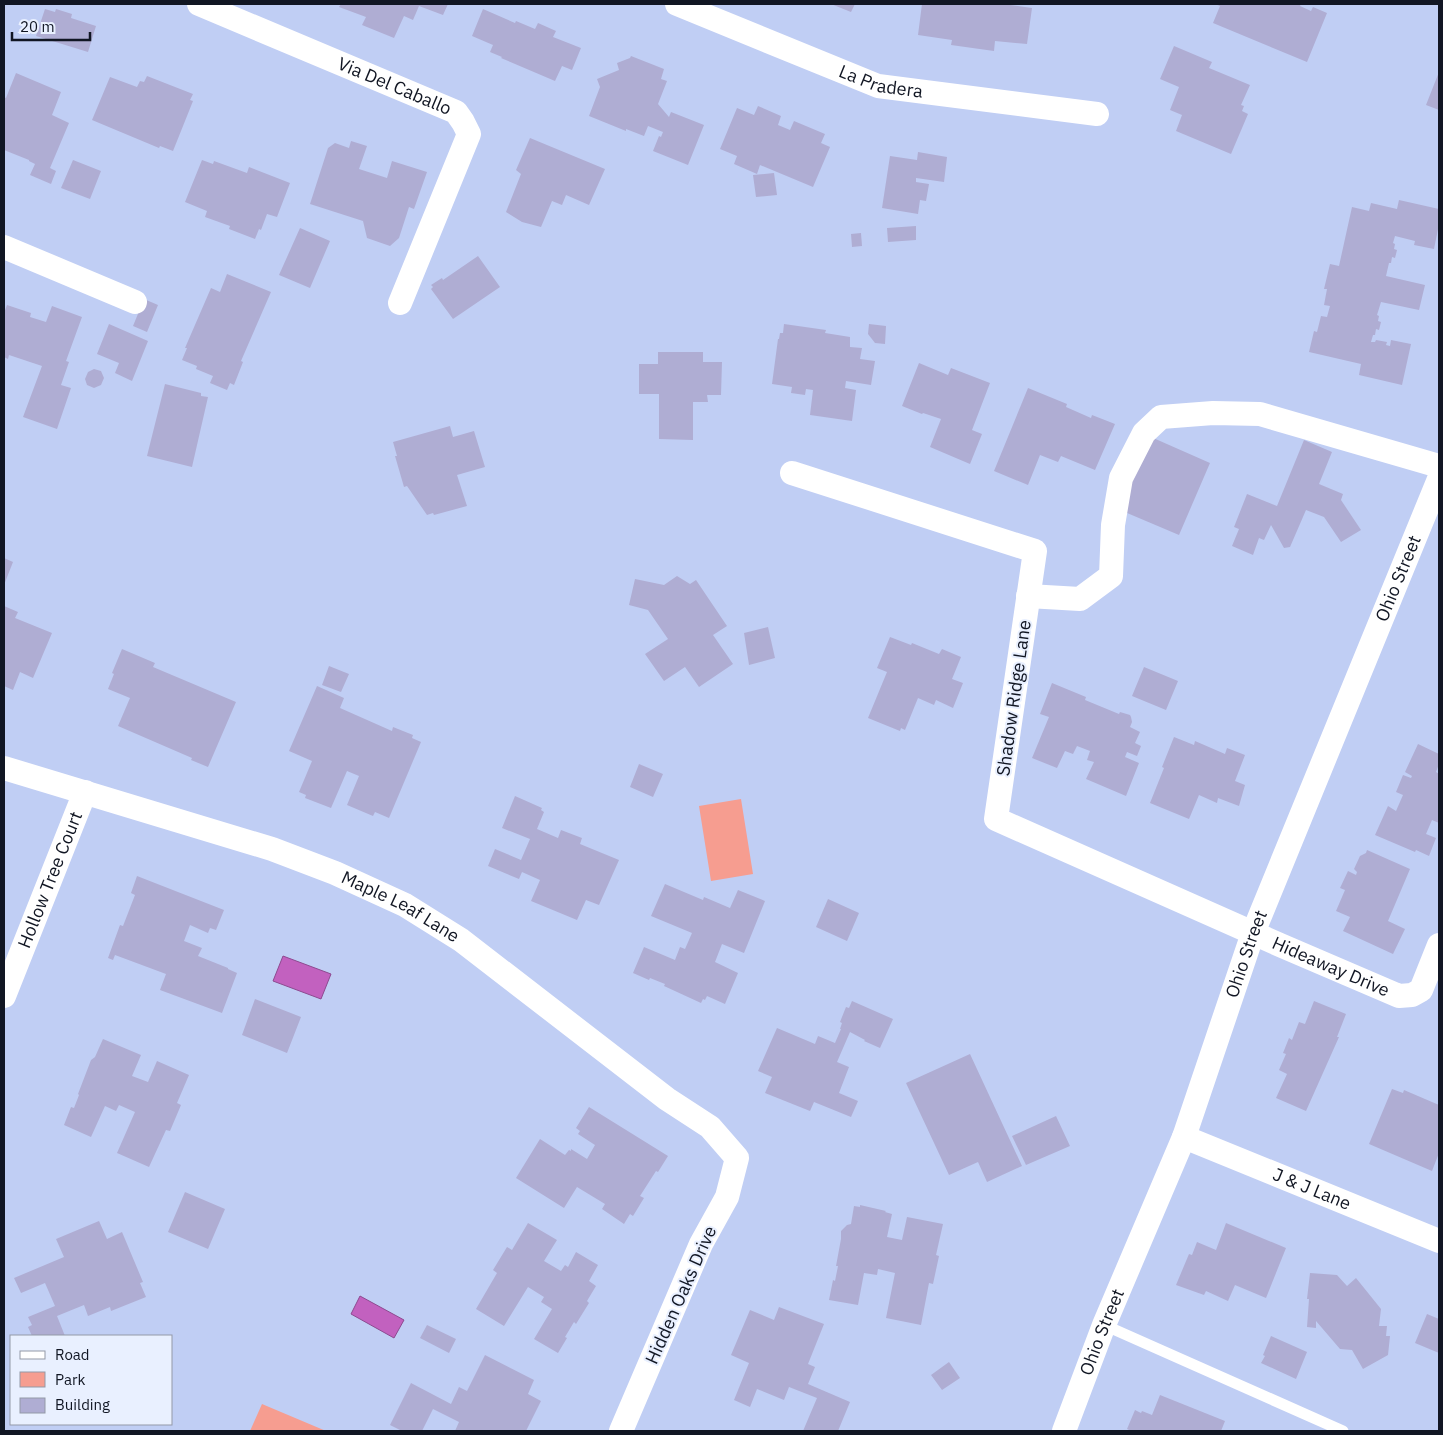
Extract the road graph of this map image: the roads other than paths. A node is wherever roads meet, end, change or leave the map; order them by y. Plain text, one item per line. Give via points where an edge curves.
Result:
1 (199, 4) edge
2 (677, 4) edge
3 (1097, 114) dead end
4 (4, 247) edge
5 (135, 302) dead end
6 (400, 303) dead end
7 (1439, 466) edge
8 (792, 473) dead end
9 (1439, 479) edge
10 (1028, 596) junction
11 (4, 768) edge
12 (85, 792) junction
13 (1254, 933) junction
14 (1439, 945) edge
15 (4, 996) edge
16 (1184, 1137) junction
17 (737, 1158) joint
18 (1439, 1242) edge
19 (1104, 1325) junction
20 (621, 1431) edge
21 (1064, 1431) edge
22 (1343, 1431) edge

1 - 6 street, Via Del Caballo via 456,112 463,122 469,134
2 - 3 street, La Pradera via 878,86
4 - 5 street
7 - 10 street via 1260,414 1161,417 1144,433 1121,478 1113,525 1111,576 1080,599
8 - 10 street, Shadow Ridge Lane via 1035,551
9 - 13 street, Ohio Street
10 - 13 street, Shadow Ridge Lane via 996,819
11 - 12 street, Maple Leaf Lane
12 - 15 street, Hollow Tree Court
12 - 17 street, Maple Leaf Lane via 272,849 405,905 461,940 667,1100 710,1127
13 - 14 street, Hideaway Drive via 1400,996 1412,996 1421,990
13 - 16 street, Ohio Street
16 - 18 street, J & J Lane
16 - 19 street, Ohio Street
17 - 20 street, Hidden Oaks Drive via 727,1197 701,1244
19 - 21 street, Ohio Street
19 - 22 lane

